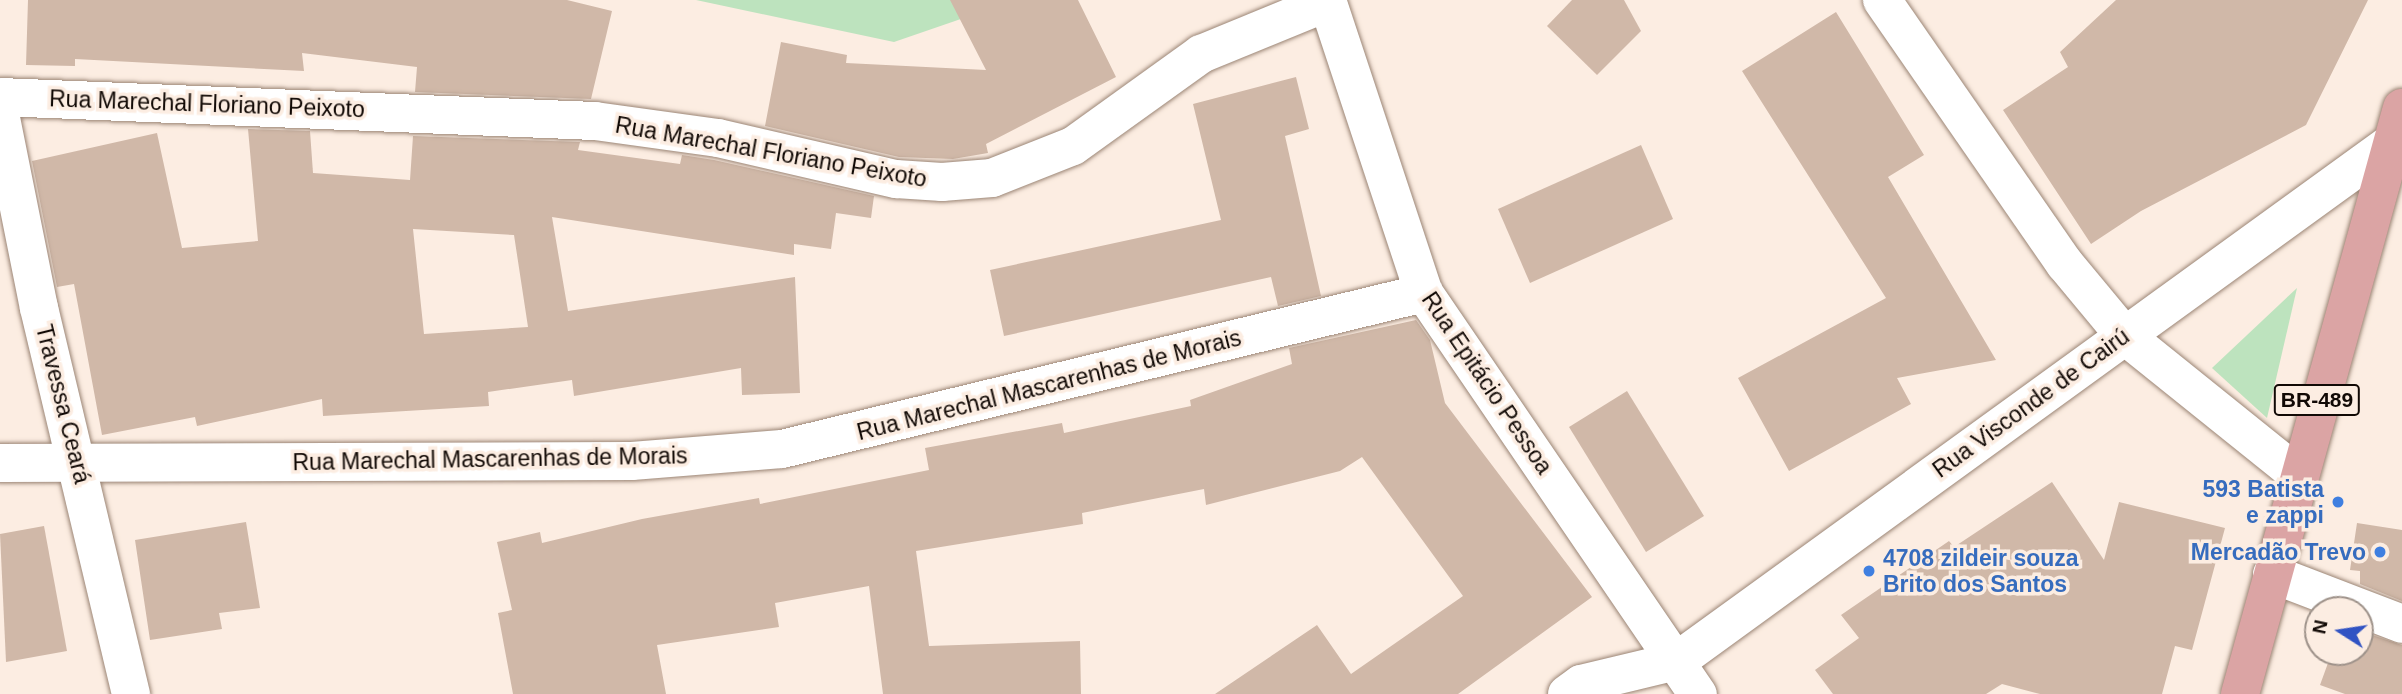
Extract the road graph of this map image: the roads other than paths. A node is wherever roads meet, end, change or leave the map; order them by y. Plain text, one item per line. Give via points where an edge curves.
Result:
1 (1882, 0) edge
2 (1327, 1) edge
3 (0, 97) edge
4 (2402, 108) edge
5 (0, 113) edge
6 (2387, 146) junction
7 (1424, 293) junction
8 (2124, 335) junction
9 (78, 462) junction
10 (0, 463) edge
11 (2297, 474) junction
12 (2272, 574) junction
13 (2402, 624) edge
14 (1670, 677) edge
15 (131, 694) edge
16 (1567, 694) edge
17 (1698, 694) edge
18 (2240, 694) edge

1 - 8 street via 2065,264
2 - 3 street, Rua Marechal Floriano Peixoto via 1182,65 1073,146 992,178 942,182 895,179 718,138 595,121
2 - 7 street, Rua Epitácio Pessoa
4 - 6 main road, BR-489
5 - 9 street, Travessa Ceará
6 - 8 street, Rua Visconde de Cairú
6 - 11 main road, BR-489
7 - 9 street, Rua Marechal Mascarenhas de Morais via 782,449 632,461
7 - 14 street, Rua Epitácio Pessoa
8 - 11 street
8 - 14 street, Rua Visconde de Cairú
9 - 10 street, Rua Marechal Mascarenhas de Morais
9 - 15 street, Travessa Ceará
11 - 12 main road, BR-489
12 - 13 street
12 - 18 main road, BR-489
14 - 16 street, Rua Visconde de Cairú via 1581,684
14 - 17 street, Rua Epitácio Pessoa

